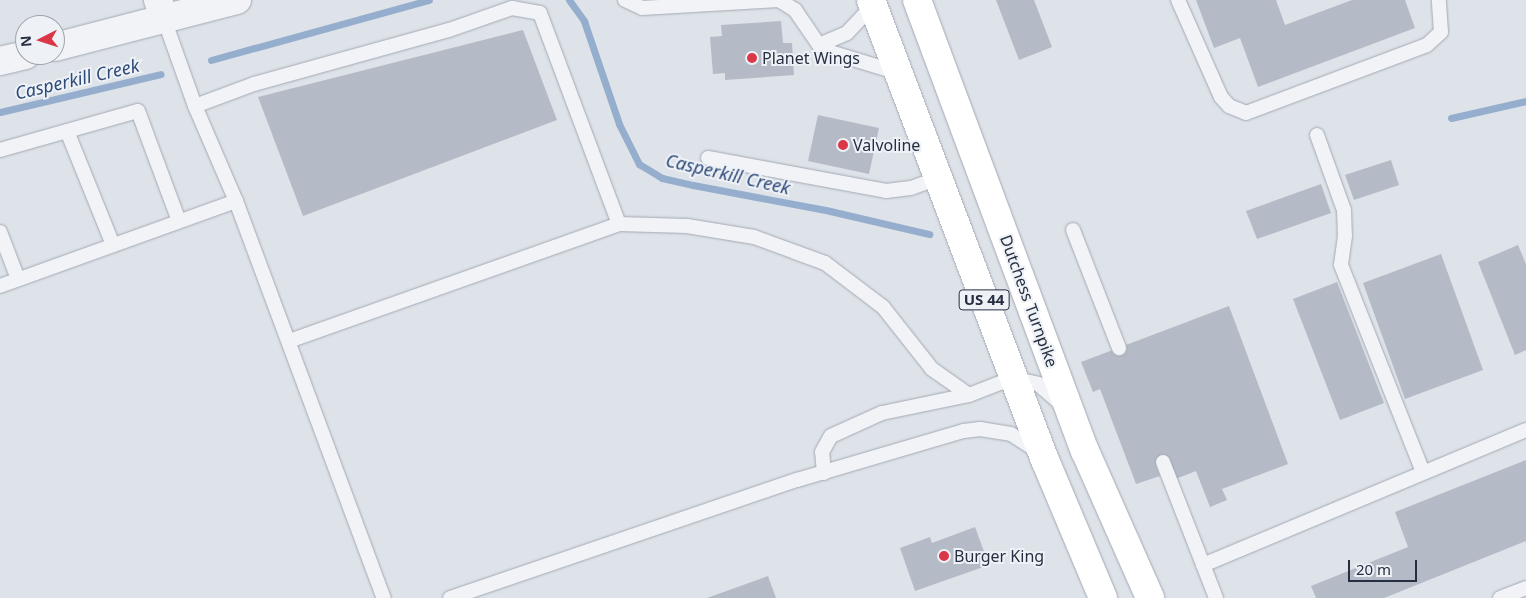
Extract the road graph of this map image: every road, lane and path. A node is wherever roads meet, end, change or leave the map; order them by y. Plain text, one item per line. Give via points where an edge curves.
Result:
1 (237, 0) edge
2 (625, 0) edge
3 (917, 0) edge
4 (1178, 0) edge
5 (1438, 0) edge
6 (872, 2) edge
7 (161, 10) edge
8 (65, 44) edge
9 (819, 45) junction
10 (15, 57) edge
11 (0, 61) edge
12 (899, 73) junction
13 (195, 106) junction
14 (67, 131) junction
15 (1317, 135) dead end
16 (0, 150) edge
17 (708, 158) dead end
18 (938, 178) junction
19 (236, 201) junction
20 (180, 221) junction
21 (619, 224) junction
22 (1073, 230) dead end
23 (0, 232) edge
24 (113, 245) junction
25 (18, 279) junction
26 (0, 286) edge
27 (289, 342) junction
28 (1119, 348) dead end
29 (1013, 378) junction
30 (969, 395) junction
31 (1526, 430) edge
32 (1085, 451) junction
33 (1045, 460) junction
34 (1163, 462) dead end
35 (1423, 472) junction
36 (824, 474) junction
37 (1203, 564) junction
38 (1526, 588) edge
39 (384, 598) edge
40 (450, 598) edge
41 (1103, 598) edge
42 (1150, 598) edge
43 (1216, 598) edge
44 (1500, 598) edge

1 - 7 street
2 - 9 lane via 642,8 779,0 795,10
3 - 32 highway, Dutchess Turnpike / US 44
4 - 5 lane via 1221,97 1229,106 1246,113 1427,45 1441,32
6 - 9 lane via 847,34
6 - 12 highway, US 44
7 - 8 street
7 - 13 lane
9 - 12 lane via 841,57
10 - 11 street
12 - 18 highway, US 44
13 - 19 lane
13 - 21 lane via 254,84 449,30 512,8 540,14
14 - 16 lane
14 - 20 lane via 138,111
14 - 24 lane
15 - 35 lane via 1344,210 1341,265
17 - 18 lane via 886,190 911,188
18 - 29 highway, US 44
19 - 20 lane
19 - 27 lane
20 - 24 lane
21 - 27 lane via 561,242
21 - 30 lane via 707,229 754,237 825,262 883,307 932,369
22 - 28 lane
23 - 25 lane
24 - 25 lane
25 - 26 lane
27 - 39 lane
29 - 30 lane
29 - 32 lane via 1038,384 1058,401
29 - 33 highway, US 44
30 - 36 lane via 882,413 838,431 825,443
31 - 35 lane
32 - 42 highway, Dutchess Turnpike / US 44
33 - 36 lane via 1025,440 980,429 948,435
33 - 41 highway, US 44
34 - 37 lane
35 - 37 lane
36 - 40 lane
37 - 43 lane
38 - 44 lane

